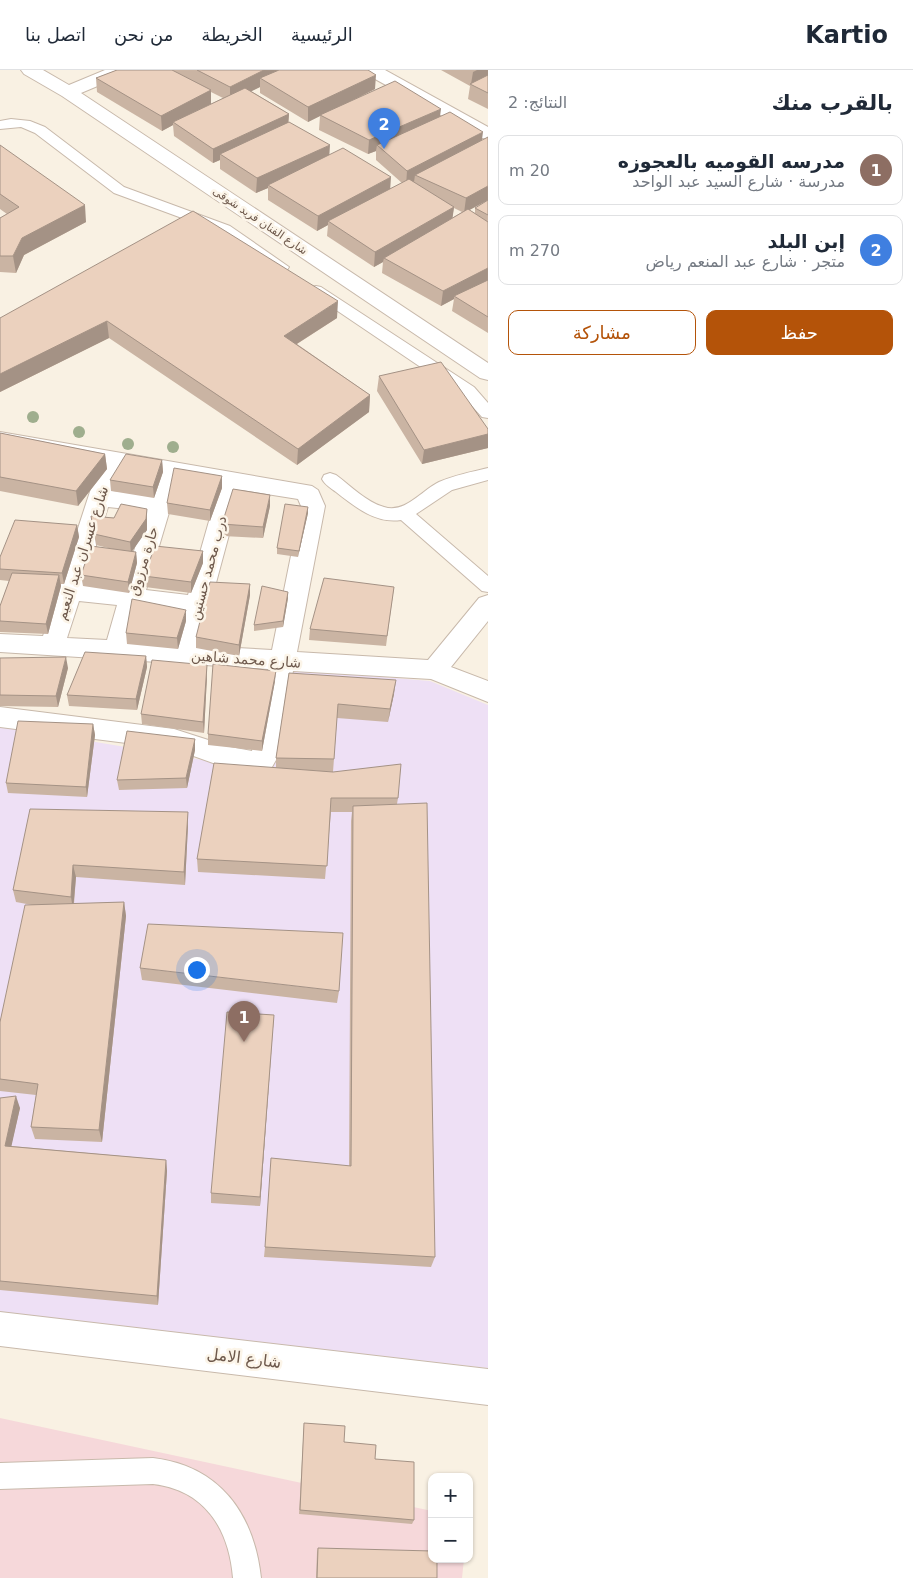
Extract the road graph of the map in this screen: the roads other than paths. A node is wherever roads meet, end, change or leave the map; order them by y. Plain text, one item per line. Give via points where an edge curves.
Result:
1 (30, 70) edge
2 (120, 70) edge
3 (372, 70) edge
4 (68, 92) junction
5 (0, 124) edge
6 (488, 134) edge
7 (488, 373) edge
8 (488, 413) edge
9 (0, 439) edge
10 (112, 459) junction
11 (170, 470) junction
12 (488, 474) edge
13 (330, 479) dead end
14 (232, 481) junction
15 (99, 498) junction
16 (160, 504) junction
17 (405, 514) junction
18 (488, 586) edge
19 (70, 590) junction
20 (132, 598) junction
21 (488, 604) edge
22 (198, 605) junction
23 (0, 643) edge
24 (52, 647) junction
25 (116, 651) junction
26 (184, 656) junction
27 (283, 662) junction
28 (434, 670) junction
29 (488, 692) edge
30 (0, 716) edge
31 (0, 1329) edge
32 (488, 1387) edge
33 (0, 1476) edge
34 (247, 1578) edge

1 - 4 street, شارع الفنان فريد شوقى
2 - 4 street
3 - 6 street
4 - 7 street, شارع الفنان فريد شوقى
5 - 8 lane via 27,123 130,196 225,229 468,391
9 - 10 street
10 - 11 street
10 - 15 street, شارع عسران عبد النعيم
11 - 14 street
11 - 16 street, حارة مرزوق
12 - 17 lane via 441,488
13 - 17 lane via 380,512
14 - 22 street, درب محمد حسنين via 203,552
14 - 27 street via 304,492 310,496 314,506
15 - 16 street
15 - 19 street, شارع عسران عبد النعيم
16 - 20 street, حارة مرزوق via 157,547
17 - 18 lane
19 - 20 street
19 - 24 street, شارع عسران عبد النعيم
20 - 22 street
20 - 25 street, حارة مرزوق
21 - 28 street
22 - 26 street, درب محمد حسنين
23 - 24 street, شارع محمد شاهين
24 - 25 street, شارع محمد شاهين
25 - 26 street, شارع محمد شاهين
26 - 27 street, شارع محمد شاهين
27 - 28 street, شارع محمد شاهين
27 - 30 street via 265,754 263,760 257,762 227,757 174,739
28 - 29 street, شارع محمد شاهين
31 - 32 street, شارع الامل
33 - 34 lane via 153,1471 176,1474 197,1484 231,1518 241,1542

